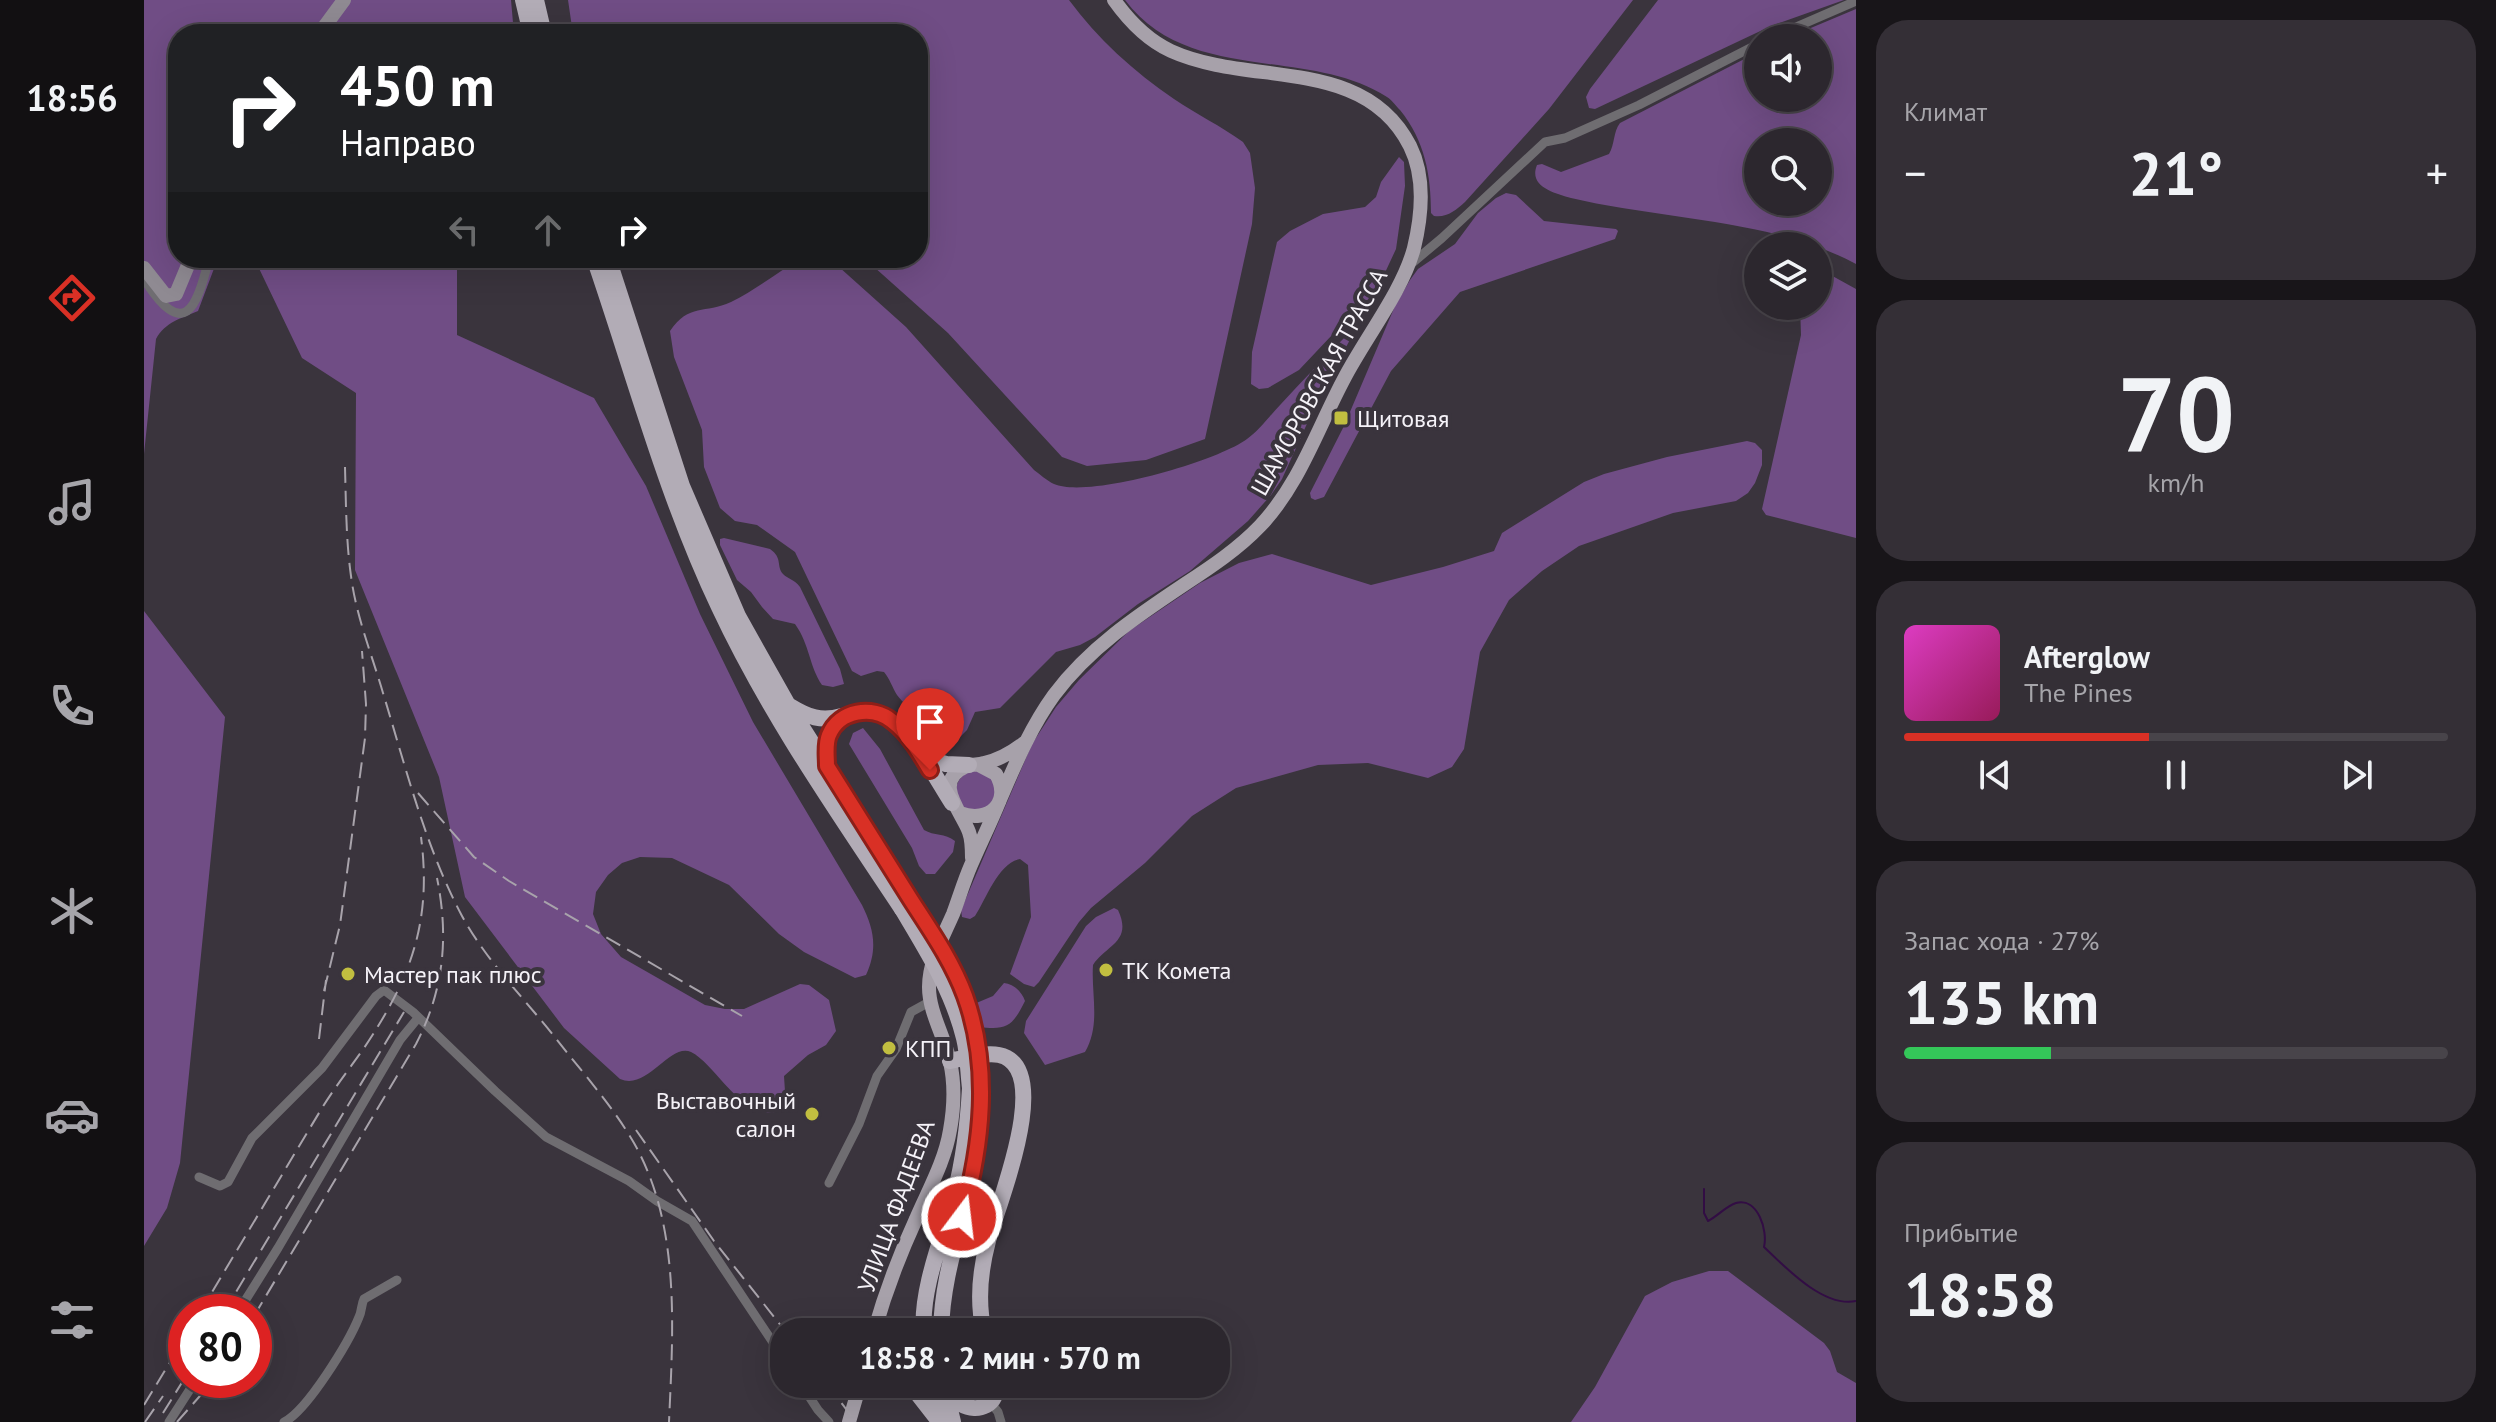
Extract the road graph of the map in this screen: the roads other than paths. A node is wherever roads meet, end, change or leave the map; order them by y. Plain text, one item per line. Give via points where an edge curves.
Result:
1 (344, 0) edge
2 (523, 0) edge
3 (536, 0) edge
4 (1114, 0) edge
5 (1856, 1) edge
6 (326, 24) edge
7 (529, 24) edge
8 (542, 24) edge
9 (1803, 24) edge
10 (1744, 51) edge
11 (1408, 266) junction
12 (144, 268) edge
13 (187, 268) edge
14 (206, 268) edge
15 (597, 268) edge
16 (611, 268) edge
17 (144, 279) edge
18 (788, 705) junction
19 (849, 715) junction
20 (1027, 741) junction
21 (922, 757) junction
22 (974, 765) junction
23 (827, 766) junction
24 (1000, 801) junction
25 (956, 808) junction
26 (970, 866) junction
27 (907, 905) junction
28 (931, 1001) junction
29 (418, 1018) junction
30 (950, 1061) junction
31 (975, 1088) junction
32 (199, 1177) dead end
33 (829, 1183) dead end
34 (397, 1280) dead end
35 (249, 1294) edge
36 (927, 1299) junction
37 (879, 1318) edge
38 (916, 1318) edge
39 (925, 1318) edge
40 (942, 1318) edge
41 (982, 1318) edge
42 (770, 1338) edge
43 (184, 1398) edge
44 (810, 1398) edge
45 (856, 1398) edge
46 (922, 1398) edge
47 (935, 1398) edge
48 (944, 1398) edge
49 (956, 1398) edge
50 (993, 1398) edge
51 (984, 1405) junction
52 (943, 1421) edge
53 (169, 1422) edge
54 (284, 1422) edge
55 (829, 1422) edge
56 (849, 1422) edge
57 (964, 1422) edge
58 (1001, 1422) edge

1 - 6 main road
2 - 7 highway
3 - 8 highway
4 - 11 main road, ШАМОРОВСКАЯ ТРАССА via 1139,29 1169,50 1199,61 1340,86 1393,121 1413,152 1422,196
5 - 9 street
10 - 11 street via 1639,105 1545,142
11 - 20 main road, ШАМОРОВСКАЯ ТРАССА via 1276,509 1224,558 1143,612 1076,668
12 - 13 main road via 166,296 176,294
14 - 17 street via 199,297 184,313 162,305
15 - 27 highway via 671,490 718,606 791,739
16 - 18 highway via 682,486 738,616
18 - 19 highway via 819,720
18 - 23 highway
19 - 21 highway via 870,711 885,716
19 - 23 highway via 829,735
20 - 22 main road via 1002,757
20 - 24 main road, ШАМОРОВСКАЯ ТРАССА
21 - 22 highway
21 - 25 highway
22 - 24 main road via 996,774
22 - 25 main road via 951,780
23 - 27 highway
24 - 25 main road via 983,816 971,817
24 - 26 main road, ШАМОРОВСКАЯ ТРАССА
25 - 26 main road via 971,840
26 - 28 main road, ШАМОРОВСКАЯ ТРАССА via 931,970
27 - 31 highway, bridge via 953,1001
28 - 30 main road, УЛИЦА ФАДЕЕВА
28 - 33 street via 911,1012
29 - 32 street via 384,990 322,1068 252,1138 228,1182 220,1186
29 - 35 street
29 - 42 street via 546,1137 692,1221
30 - 37 main road, УЛИЦА ФАДЕЕВА via 950,1133
30 - 41 highway via 999,1055 1012,1063 1023,1098 1016,1156 983,1266
31 - 36 highway
31 - 40 highway via 977,1148 944,1282
34 - 54 street via 362,1300 361,1314 327,1372 306,1403
36 - 38 highway
36 - 39 highway
43 - 53 street
44 - 55 street
45 - 56 main road
46 - 52 highway
47 - 52 highway
48 - 52 highway
49 - 51 highway via 961,1404
50 - 51 highway
51 - 57 highway
51 - 58 street via 998,1412

